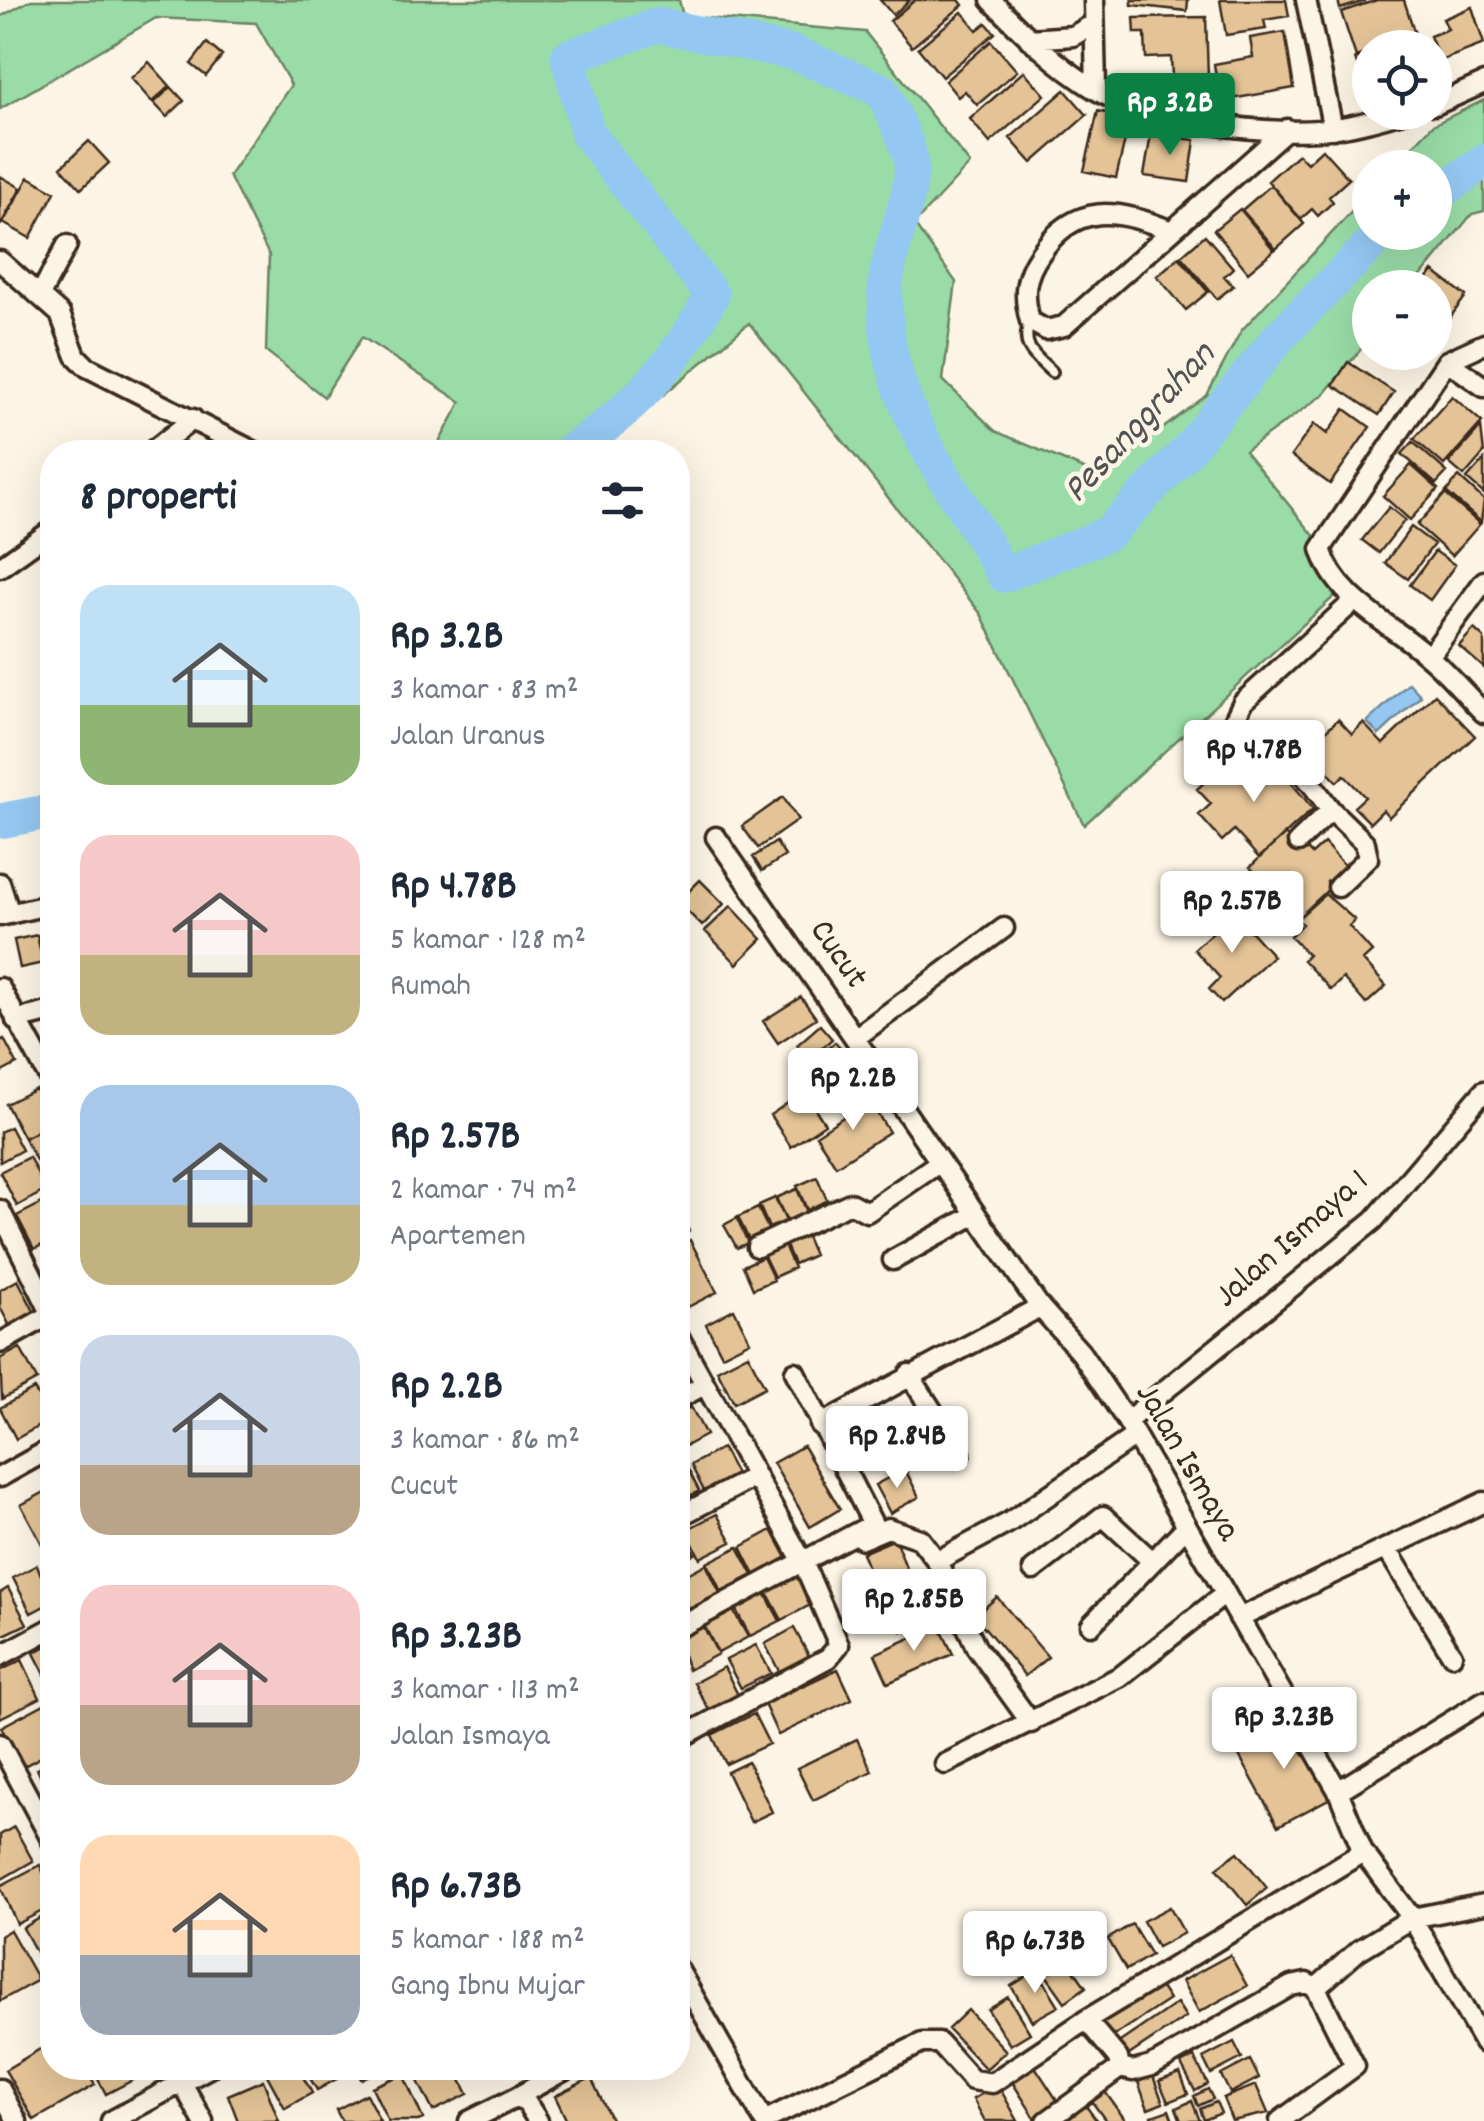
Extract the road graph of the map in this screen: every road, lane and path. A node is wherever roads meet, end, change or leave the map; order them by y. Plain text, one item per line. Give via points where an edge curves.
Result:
1 (990, 0) edge
2 (1094, 0) edge
3 (1306, 0) edge
4 (1093, 24) junction
5 (1029, 39) junction
6 (1484, 83) edge
7 (1096, 90) junction
8 (1452, 97) edge
9 (1352, 124) edge
10 (1288, 129) junction
11 (1332, 129) junction
12 (1171, 232) junction
13 (68, 245) dead end
14 (0, 261) edge
15 (40, 295) junction
16 (1030, 321) junction
17 (1484, 344) edge
18 (1452, 359) edge
19 (1452, 365) edge
20 (1441, 370) edge
21 (1052, 372) dead end
22 (1484, 387) edge
23 (193, 420) junction
24 (167, 440) edge
25 (232, 440) edge
26 (40, 539) edge
27 (0, 567) edge
28 (1484, 581) edge
29 (1355, 600) junction
30 (1430, 657) junction
31 (1484, 714) edge
32 (1331, 810) junction
33 (716, 837) dead end
34 (1298, 842) dead end
35 (0, 883) edge
36 (1338, 887) dead end
37 (40, 907) edge
38 (5, 915) edge
39 (1004, 928) dead end
40 (0, 988) edge
41 (40, 1014) edge
42 (16, 1020) junction
43 (855, 1038) junction
44 (40, 1063) edge
45 (1484, 1091) edge
46 (940, 1162) junction
47 (976, 1214) junction
48 (2, 1218) edge
49 (758, 1247) dead end
50 (892, 1260) dead end
51 (40, 1291) edge
52 (1040, 1307) junction
53 (40, 1321) edge
54 (0, 1343) edge
55 (690, 1358) edge
56 (796, 1372) dead end
57 (908, 1374) junction
58 (704, 1385) junction
59 (690, 1393) edge
60 (820, 1425) junction
61 (1131, 1429) junction
62 (960, 1454) dead end
63 (40, 1455) edge
64 (756, 1476) junction
65 (0, 1477) edge
66 (1484, 1502) edge
67 (690, 1511) edge
68 (1185, 1528) junction
69 (855, 1534) junction
70 (1388, 1551) junction
71 (1152, 1561) junction
72 (803, 1562) junction
73 (937, 1562) junction
74 (1033, 1570) dead end
75 (1225, 1594) junction
76 (1239, 1618) junction
77 (690, 1622) edge
78 (1091, 1626) dead end
79 (40, 1634) edge
80 (1452, 1654) dead end
81 (0, 1656) edge
82 (1484, 1701) edge
83 (1031, 1723) junction
84 (690, 1733) edge
85 (0, 1744) edge
86 (946, 1764) dead end
87 (1338, 1791) junction
88 (40, 1819) edge
89 (1363, 1852) junction
90 (1484, 1904) edge
91 (1412, 1918) junction
92 (1316, 1988) junction
93 (690, 1990) edge
94 (1086, 2020) junction
95 (1484, 2042) edge
96 (1120, 2068) junction
97 (171, 2080) edge
98 (181, 2080) edge
99 (547, 2080) edge
100 (0, 2089) edge
101 (515, 2098) junction
102 (17, 2121) edge
103 (111, 2121) edge
104 (204, 2121) edge
105 (469, 2121) edge
106 (538, 2121) edge
107 (764, 2121) edge
108 (1047, 2121) edge
109 (1280, 2121) edge

1 - 5 street
2 - 4 street
3 - 11 street
4 - 5 street via 1072,36
4 - 7 street
5 - 7 street
6 - 8 street
7 - 10 street via 1204,123
9 - 11 street
10 - 11 street
10 - 12 street
12 - 16 street via 1064,326 1046,330
12 - 16 street via 1100,212 1076,218 1056,231 1030,268 1023,296
13 - 15 street
14 - 15 street
15 - 23 street via 60,314 86,367
16 - 21 lane via 1028,350
17 - 18 street
19 - 22 street
20 - 29 street via 1321,549 1327,568
23 - 24 street
23 - 25 street
26 - 27 street
28 - 30 street
29 - 30 street
29 - 32 street via 1243,702 1232,725 1245,747 1283,755 1297,766
30 - 31 street
32 - 34 street
32 - 36 street via 1365,844 1368,858
33 - 43 street, Cucut
35 - 38 street
37 - 38 street
39 - 43 street
40 - 42 street
41 - 42 street
42 - 44 street
43 - 46 street, Cucut
45 - 61 street, Jalan Ismaya 1 via 1374,1220
46 - 47 street, Cucut
46 - 49 street via 867,1212 850,1203
47 - 50 street
47 - 52 street, Cucut
48 - 51 street
52 - 57 street
52 - 61 street, Jalan Ismaya via 1081,1353
53 - 54 street
55 - 58 street
56 - 60 street
57 - 60 street
57 - 62 street
58 - 59 street
58 - 64 street
60 - 69 street via 873,1524
61 - 68 street, Jalan Ismaya
61 - 73 street, Jalan Ismaya 1 via 1008,1523
63 - 65 street
64 - 67 street
64 - 72 street
66 - 70 street
68 - 71 street
68 - 75 street, Jalan Ismaya
69 - 72 street
69 - 73 street via 860,1540 888,1528 920,1539
70 - 76 street
70 - 80 street
71 - 74 street via 1103,1516
71 - 78 street
72 - 77 street
72 - 84 street via 838,1643 828,1658
73 - 83 street via 976,1647
75 - 76 street, Jalan Ismaya
75 - 83 street via 1121,1676
76 - 87 street, Jalan Ismaya
79 - 81 street
82 - 87 street
83 - 86 street
85 - 88 street
87 - 89 street, Jalan Ismaya
89 - 91 street, Jalan Ismaya
89 - 94 street
90 - 91 street
91 - 92 street
91 - 95 street, Jalan Ismaya
92 - 96 street via 1291,1986 1152,2066
92 - 109 street via 1355,2066
93 - 107 street
94 - 96 street
94 - 107 street via 992,2083 972,2080 940,2044 922,2043
96 - 108 street
97 - 103 street
98 - 104 street
99 - 101 street
100 - 102 street
101 - 105 street
101 - 106 street

